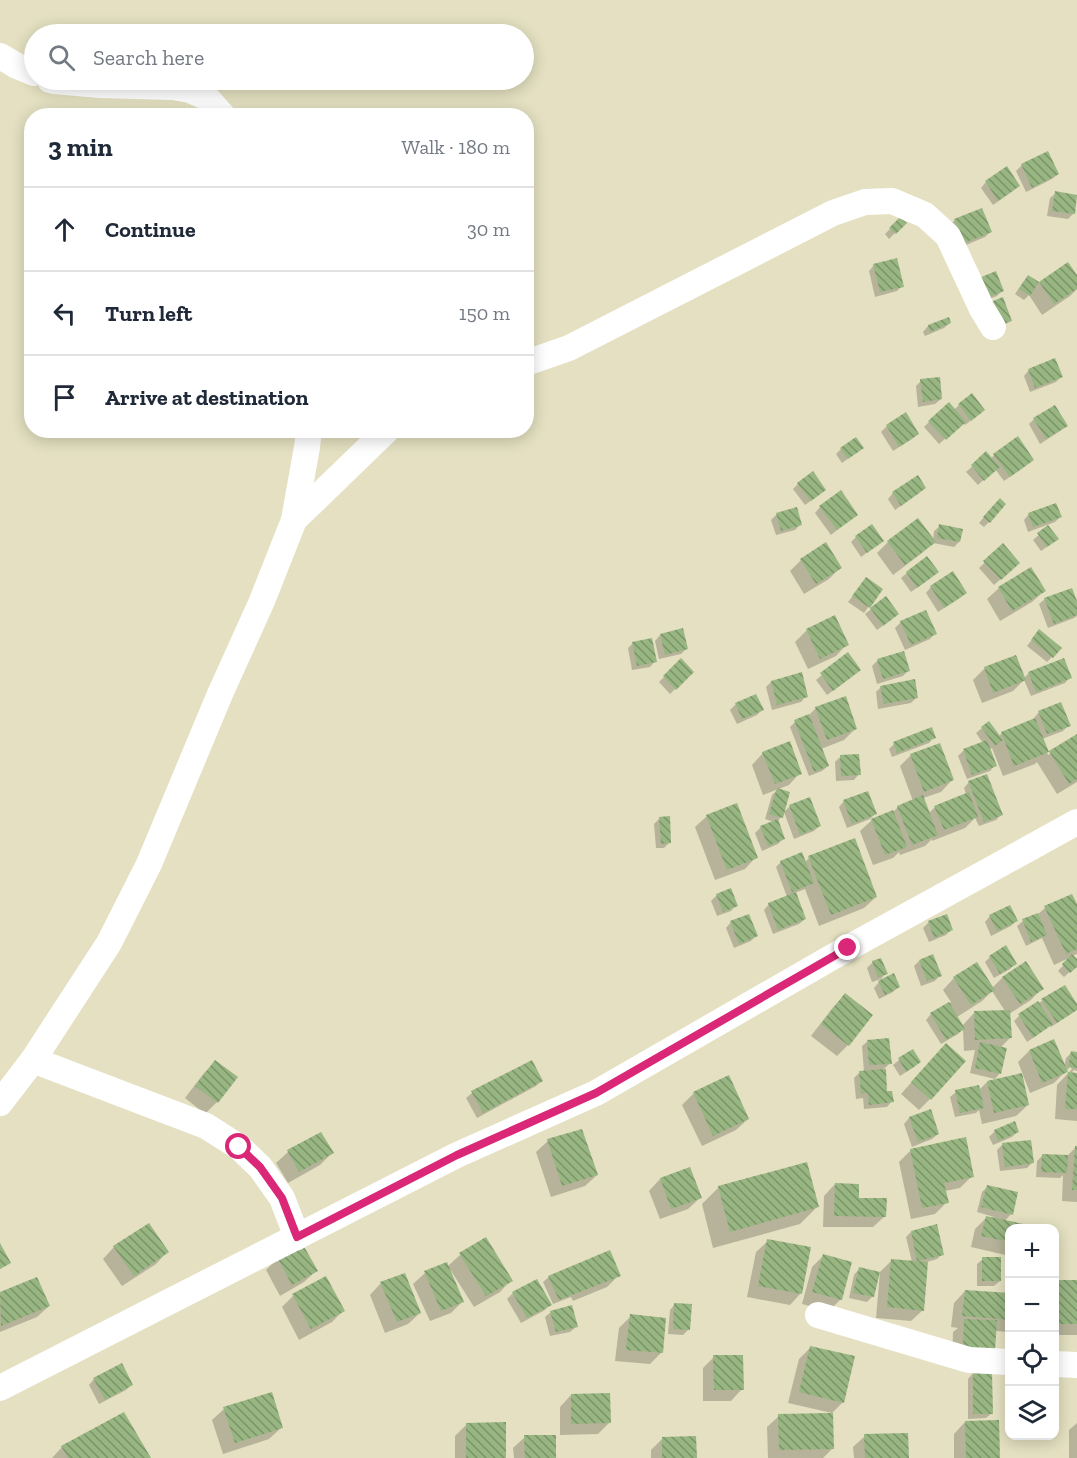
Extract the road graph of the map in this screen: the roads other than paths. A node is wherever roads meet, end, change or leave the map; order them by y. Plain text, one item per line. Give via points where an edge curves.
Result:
1 (0, 56) edge
2 (24, 69) edge
3 (190, 90) edge
4 (216, 108) edge
5 (993, 327) dead end
6 (534, 360) edge
7 (309, 438) edge
8 (379, 438) edge
9 (294, 520) junction
10 (1077, 822) edge
11 (33, 1060) junction
12 (0, 1103) edge
13 (297, 1237) junction
14 (818, 1315) dead end
15 (1005, 1362) edge
16 (1059, 1364) edge
17 (1077, 1365) edge
18 (0, 1388) edge

1 - 2 street
3 - 4 street via 206,97
5 - 6 street via 948,236 925,215 892,201 865,202 833,213 569,348
7 - 9 street
8 - 9 street
9 - 11 street via 148,864 109,943
10 - 13 street via 596,1093 457,1155
11 - 12 street
11 - 13 street via 206,1126 239,1147 260,1167 282,1198
13 - 18 street
14 - 15 street via 969,1360
16 - 17 street

